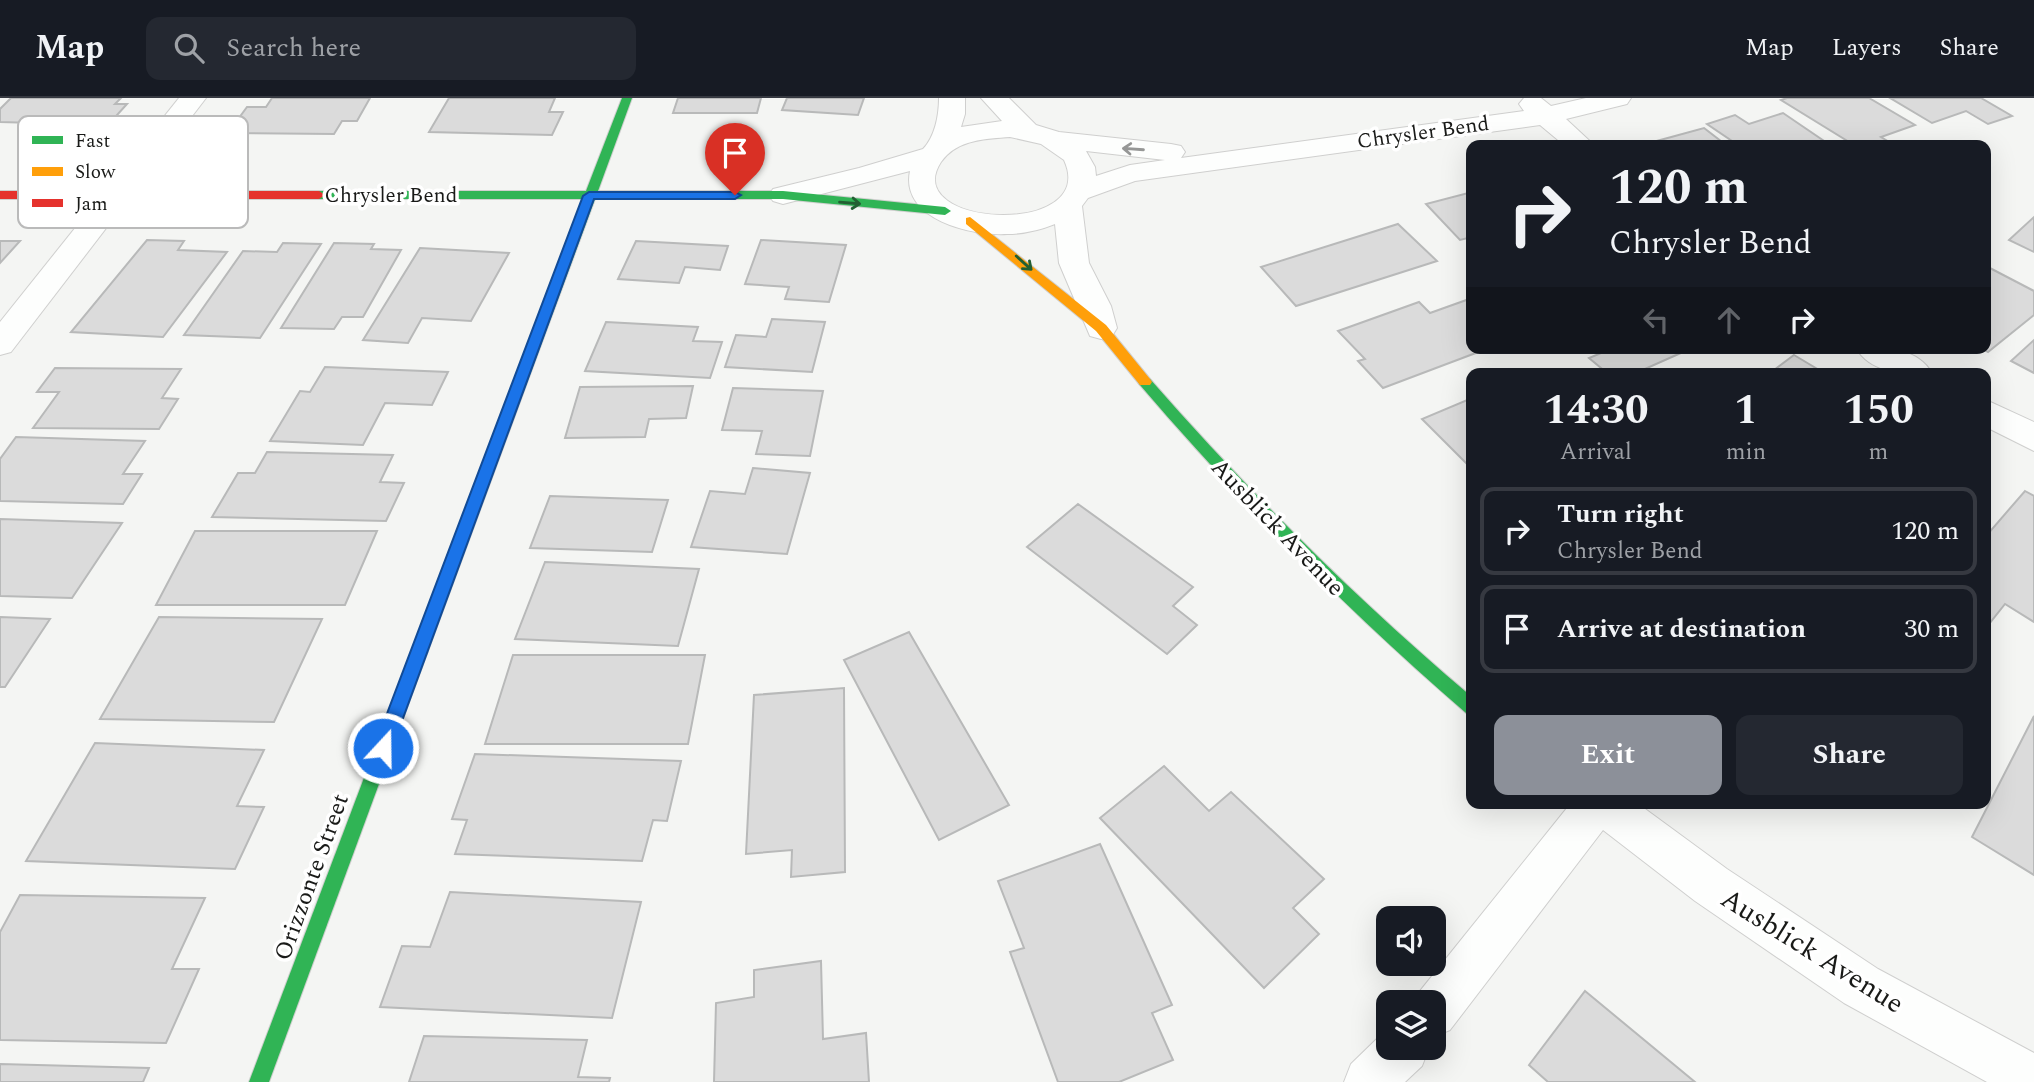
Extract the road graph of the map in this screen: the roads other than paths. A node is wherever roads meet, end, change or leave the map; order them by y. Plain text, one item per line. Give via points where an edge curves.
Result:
1 (193, 98) edge
2 (627, 98) edge
3 (951, 98) edge
4 (994, 98) edge
5 (1618, 98) edge
6 (1535, 107) edge
7 (179, 116) edge
8 (1026, 131) junction
9 (1056, 140) junction
10 (1574, 140) edge
11 (936, 151) junction
12 (1226, 159) junction
13 (0, 195) edge
14 (18, 195) edge
15 (248, 195) edge
16 (783, 195) junction
17 (589, 196) junction
18 (1074, 198) junction
19 (958, 216) junction
20 (90, 228) edge
21 (1101, 328) junction
22 (0, 344) edge
23 (1883, 354) edge
24 (1907, 368) edge
25 (1991, 415) edge
26 (2034, 439) edge
27 (1466, 703) edge
28 (1595, 809) edge
29 (1608, 809) edge
30 (1446, 997) edge
31 (1392, 1060) edge
32 (2034, 1080) edge
33 (259, 1082) edge
34 (1369, 1082) edge

1 - 7 street
2 - 17 street, Orizzonte Street
3 - 11 street via 952,114
4 - 8 street
5 - 6 street, Chrysler Bend
6 - 10 street
6 - 12 street, Chrysler Bend
8 - 9 street
8 - 11 street via 985,130 961,136
12 -> 9 street, Chrysler Bend
9 - 18 street via 1080,163 1083,177
11 - 16 street, Chrysler Bend via 867,175
11 - 19 street via 923,170 923,185 930,199
12 - 18 street, Chrysler Bend via 1130,173
13 - 14 street, Chrysler Bend
15 - 17 street, Chrysler Bend
16 - 17 street, Chrysler Bend
16 -> 19 street, Chrysler Bend
17 - 33 street, Orizzonte Street
18 - 19 street via 1034,221 991,225
18 - 21 street, Ausblick Avenue via 1074,262
19 -> 21 street, Ausblick Avenue via 998,241
20 - 22 street
21 - 27 street, Ausblick Avenue via 1246,499 1410,657
23 - 24 street
25 - 26 street
28 - 30 street
29 - 32 street, Ausblick Avenue via 1861,986
31 - 34 street

